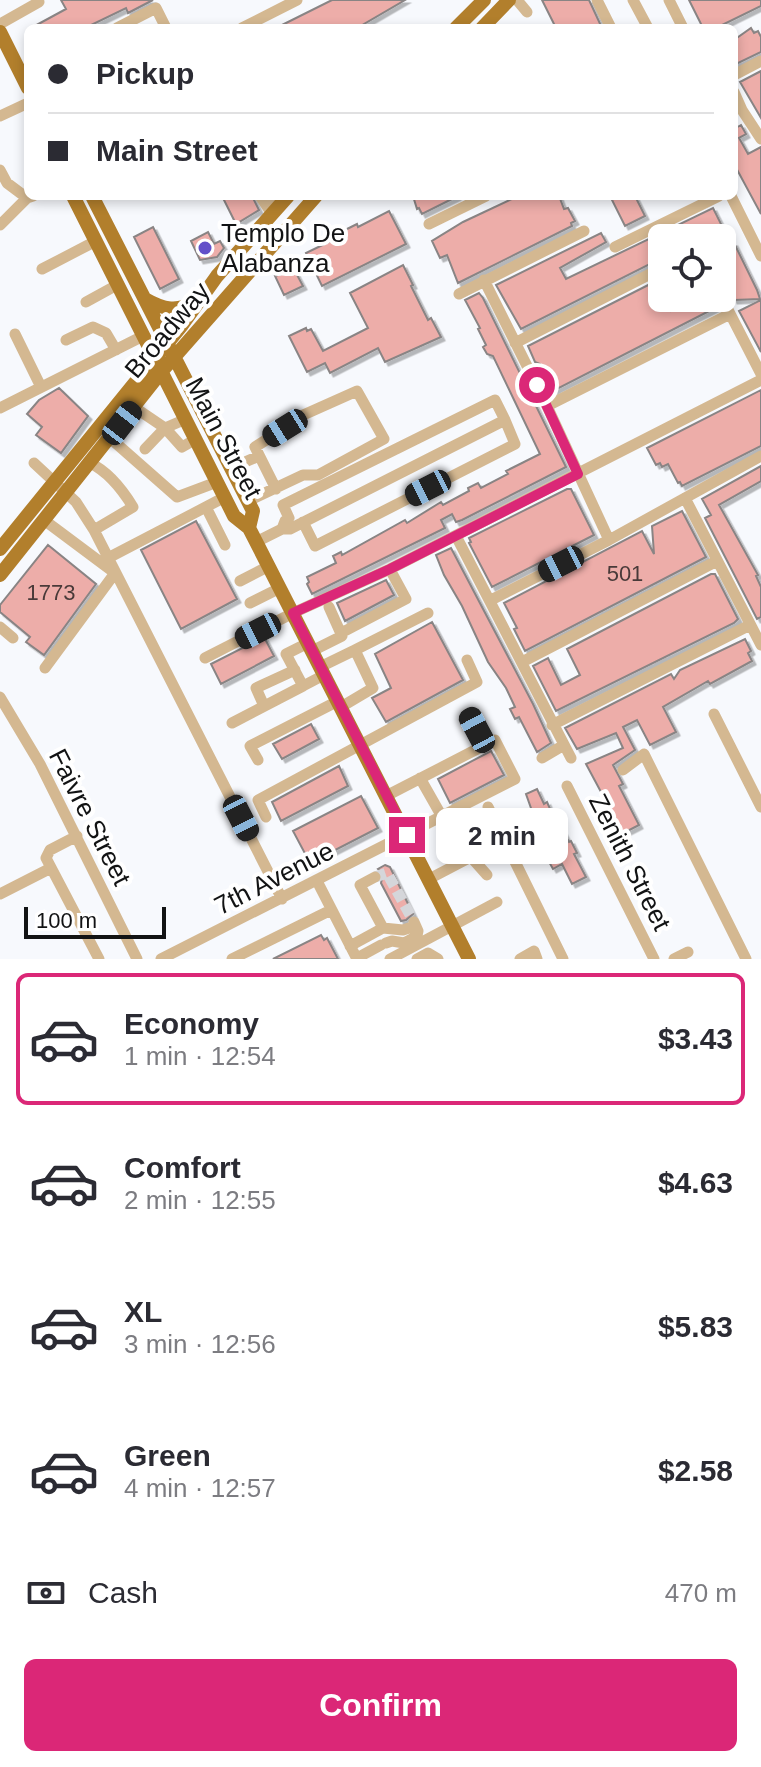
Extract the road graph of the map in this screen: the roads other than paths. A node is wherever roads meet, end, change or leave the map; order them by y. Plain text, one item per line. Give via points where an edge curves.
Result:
1 (38, 0) edge
2 (297, 0) edge
3 (484, 0) edge
4 (509, 0) edge
5 (517, 0) edge
6 (597, 0) edge
7 (633, 0) edge
8 (669, 0) edge
9 (527, 12) dead end
10 (0, 24) edge
11 (125, 24) edge
12 (164, 24) edge
13 (250, 24) edge
14 (460, 24) edge
15 (486, 24) edge
16 (609, 24) edge
17 (646, 24) edge
18 (681, 24) edge
19 (0, 32) edge
20 (761, 61) edge
21 (738, 73) edge
22 (24, 76) edge
23 (24, 105) edge
24 (738, 112) edge
25 (0, 116) edge
26 (761, 139) edge
27 (0, 170) edge
28 (24, 193) edge
29 (27, 200) edge
30 (75, 200) edge
31 (94, 200) edge
32 (312, 200) edge
33 (478, 200) edge
34 (711, 200) edge
35 (733, 200) edge
36 (278, 203) edge
37 (429, 224) dead end
38 (0, 225) edge
39 (584, 231) dead end
40 (96, 241) junction
41 (615, 247) dead end
42 (761, 256) edge
43 (42, 269) dead end
44 (648, 275) edge
45 (484, 280) junction
46 (117, 285) junction
47 (459, 294) dead end
48 (145, 299) junction
49 (200, 300) junction
50 (86, 302) dead end
51 (730, 314) joint
52 (15, 334) dead end
53 (143, 336) junction
54 (66, 340) dead end
55 (167, 343) junction
56 (515, 343) junction
57 (116, 350) junction
58 (175, 357) junction
59 (154, 358) junction
60 (162, 371) junction
61 (761, 374) edge
62 (761, 380) edge
63 (41, 387) junction
64 (547, 406) junction
65 (134, 407) junction
66 (0, 408) edge
67 (186, 419) junction
68 (505, 420) junction
69 (165, 428) junction
70 (110, 438) junction
71 (196, 439) junction
72 (145, 449) dead end
73 (259, 456) junction
74 (761, 456) edge
75 (34, 463) dead end
76 (90, 463) junction
77 (231, 468) junction
78 (578, 474) junction
79 (55, 481) junction
80 (217, 482) junction
81 (276, 489) junction
82 (66, 493) junction
83 (225, 497) junction
84 (685, 498) junction
85 (248, 501) junction
86 (206, 507) junction
87 (44, 520) junction
88 (286, 524) junction
89 (307, 524) junction
90 (94, 530) junction
91 (252, 535) junction
92 (456, 536) junction
93 (609, 540) junction
94 (225, 545) dead end
95 (0, 549) edge
96 (108, 558) junction
97 (717, 561) junction
98 (269, 566) junction
99 (115, 573) junction
100 (0, 575) edge
101 (393, 575) dead end
102 (240, 581) dead end
103 (280, 588) junction
104 (491, 600) junction
105 (250, 603) dead end
106 (329, 607) dead end
107 (293, 613) junction
108 (428, 613) dead end
109 (750, 625) junction
110 (0, 627) edge
111 (341, 633) junction
112 (13, 638) dead end
113 (761, 645) edge
114 (310, 647) junction
115 (355, 650) junction
116 (205, 658) dead end
117 (467, 660) dead end
118 (522, 662) junction
119 (45, 668) dead end
120 (295, 670) junction
121 (322, 671) junction
122 (303, 686) junction
123 (0, 697) edge
124 (339, 704) junction
125 (264, 706) junction
126 (714, 714) dead end
127 (469, 716) dead end
128 (232, 723) dead end
129 (552, 725) junction
130 (360, 743) junction
131 (485, 745) junction
132 (564, 745) junction
133 (542, 758) dead end
134 (571, 758) dead end
135 (258, 760) dead end
136 (623, 770) dead end
137 (420, 778) junction
138 (567, 786) dead end
139 (386, 796) junction
140 (488, 807) dead end
141 (761, 807) edge
142 (441, 815) junction
143 (266, 817) dead end
144 (407, 835) junction
145 (77, 836) junction
146 (51, 868) junction
147 (487, 875) dead end
148 (375, 877) dead end
149 (429, 879) junction
150 (317, 881) junction
151 (0, 894) edge
152 (282, 899) junction
153 (497, 902) dead end
154 (331, 910) junction
155 (453, 926) junction
156 (383, 928) junction
157 (350, 946) junction
158 (688, 952) dead end
159 (99, 959) edge
160 (137, 959) edge
161 (161, 959) edge
162 (232, 959) edge
163 (357, 959) edge
164 (390, 959) edge
165 (417, 959) edge
166 (438, 959) edge
167 (469, 959) edge
168 (520, 959) edge
169 (537, 959) edge
170 (563, 959) edge
171 (654, 959) edge
172 (674, 959) edge
173 (746, 959) edge

1 - 10 street
2 - 13 street
3 - 14 main road
4 - 15 main road
5 - 9 street
6 - 16 street
7 - 17 street
8 - 18 street
11 - 12 street via 156,8
19 - 22 main road
20 - 21 street
23 - 25 street
24 - 26 street
27 - 28 street via 7,183
29 - 38 street
30 - 40 main road, Main Street
31 - 48 main road, Main Street
32 - 58 main road, Broadway
33 - 37 street
34 - 41 street
35 - 42 street
36 - 49 main road, Broadway
39 - 45 street
40 - 43 street
40 - 46 main road, Main Street
44 - 56 street
45 - 47 street
45 - 56 street
46 - 50 street
46 - 53 main road, Main Street
48 - 49 main road via 171,310
48 - 55 main road, Main Street
49 - 55 main road, Broadway
51 - 61 street
51 - 64 street
52 - 63 street
53 - 57 street
53 - 59 main road, Main Street
54 - 57 street via 93,327 106,333
55 - 58 main road, Main Street
55 - 59 main road, Broadway
56 - 64 street
57 - 63 street
58 - 60 main road, Broadway
58 - 77 main road, Main Street
59 - 60 main road, Main Street
59 - 79 main road, Broadway
60 - 65 main road, Broadway
60 - 67 main road, Main Street
62 - 78 street
63 - 66 street
64 - 78 street
65 - 69 street
65 - 70 main road, Broadway
67 - 69 street
67 - 71 main road, Main Street
68 - 88 street via 495,400 283,505
68 - 89 street
68 - 89 street via 515,444 315,546
69 - 71 street via 182,447
69 - 72 street
70 - 76 main road, Broadway
70 - 80 street via 177,497
71 - 80 main road, Main Street
73 - 77 street
73 - 81 street
73 - 81 street via 255,447 292,420 357,391 384,439 318,475 303,475
74 - 84 street
75 - 79 street
76 - 82 main road, Broadway
76 - 90 street via 122,489 133,507
77 - 85 main road, Main Street
78 - 92 street
78 - 93 street
79 - 82 street
79 - 95 main road, Broadway
80 - 83 main road, Main Street
81 - 85 street
82 - 87 main road, Broadway
82 - 90 street
83 - 86 street
83 - 91 main road, Main Street
84 - 93 street
84 - 97 street
85 - 91 main road, Main Street
86 - 94 street
86 - 96 street
87 - 99 street
87 - 100 main road, Broadway
88 - 89 street via 290,529
88 - 91 street
90 - 96 street
91 - 98 main road, Main Street
92 - 104 street
92 - 107 street
93 - 104 street
96 - 99 street
97 - 109 street
97 - 118 street
98 - 102 street
98 - 103 main road, Main Street
99 - 119 street
99 - 152 street
101 - 111 street via 406,599
103 - 105 street
103 - 107 main road, Main Street
104 - 118 street
106 - 111 street
107 - 114 main road, Main Street
107 - 116 street
108 - 115 street
109 - 113 street
109 - 129 street
110 - 112 street
111 - 114 street
114 - 120 street via 286,654
114 - 121 main road, Main Street
115 - 121 street
115 - 124 street via 373,688
117 - 130 street via 477,682
118 - 129 street
120 - 122 street
120 - 125 street via 256,688
121 - 122 street
121 - 124 main road, Main Street
122 - 125 street
123 - 145 street, Faivre Street
124 - 130 main road, Main Street
124 - 135 street via 250,746
125 - 128 street
126 - 141 street
127 - 131 street
129 - 132 street
130 - 139 main road, Main Street
130 - 143 street via 258,800
131 - 137 street
131 - 142 street, 7th Avenue via 495,740 515,779
132 - 133 street
132 - 134 street
136 - 173 street via 644,754
137 - 139 street
137 - 142 street
138 - 171 street, Zenith Street
139 - 144 main road, Main Street
140 - 170 street
142 - 144 street, 7th Avenue
144 - 149 main road, Main Street
144 - 150 street, 7th Avenue
145 - 146 street via 50,850 46,858
145 - 160 street, Faivre Street
146 - 151 street
146 - 159 street
147 - 149 street via 471,857
148 - 156 street via 360,885
149 - 155 main road, Main Street
150 - 152 street, 7th Avenue
150 - 154 street
152 - 161 street, 7th Avenue
153 - 155 street
154 - 157 street
154 - 162 street
155 - 164 street
155 - 167 main road, Main Street
156 - 157 street
156 - 163 street via 403,930 414,924 417,936 384,944
157 - 163 street
158 - 172 street
165 - 166 street via 428,953
168 - 169 street via 534,951

